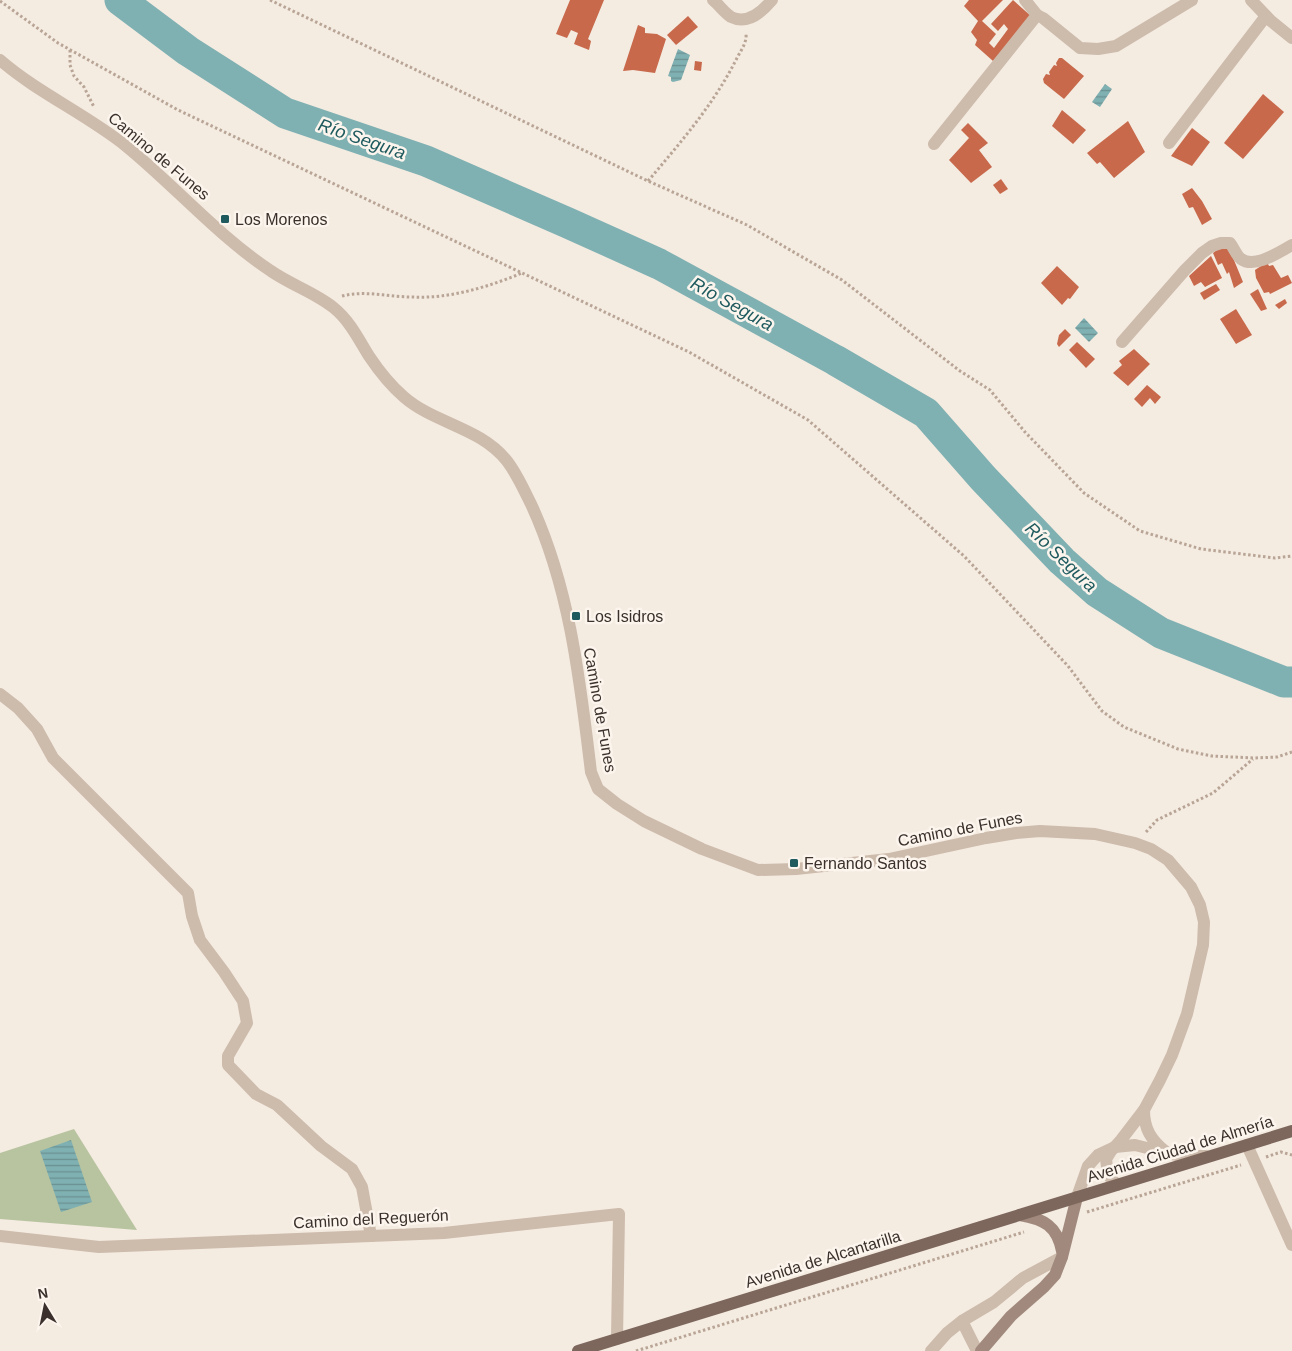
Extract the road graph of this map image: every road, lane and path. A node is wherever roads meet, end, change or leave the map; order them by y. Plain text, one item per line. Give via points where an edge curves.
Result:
1 (270, 0) edge
2 (714, 0) edge
3 (772, 0) edge
4 (1025, 0) edge
5 (1192, 0) edge
6 (1251, 0) edge
7 (0, 1) edge
8 (1037, 15) junction
9 (1266, 16) junction
10 (745, 19) junction
11 (1292, 38) edge
12 (70, 50) junction
13 (0, 60) edge
14 (97, 124) junction
15 (1169, 143) dead end
16 (934, 144) dead end
17 (648, 181) junction
18 (1292, 246) edge
19 (523, 273) junction
20 (328, 305) junction
21 (1122, 342) dead end
22 (1292, 556) edge
23 (0, 694) edge
24 (1292, 752) edge
25 (1254, 758) junction
26 (1135, 843) junction
27 (1144, 1110) junction
28 (1292, 1131) edge
29 (1247, 1145) junction
30 (1115, 1147) junction
31 (1167, 1154) junction
32 (1214, 1155) junction
33 (1292, 1155) edge
34 (1254, 1161) junction
35 (1117, 1185) junction
36 (1077, 1198) junction
37 (1020, 1215) junction
38 (1072, 1217) junction
39 (1048, 1224) junction
40 (0, 1236) edge
41 (371, 1236) junction
42 (1292, 1245) edge
43 (1062, 1254) junction
44 (962, 1321) junction
45 (617, 1339) junction
46 (578, 1351) edge
47 (636, 1351) edge
48 (931, 1351) edge
49 (978, 1351) edge
50 (981, 1351) edge

1 - 17 path
2 - 10 street via 730,17
3 - 10 street via 759,13
4 - 8 street
5 - 8 street via 1116,46 1098,49 1080,48
6 - 9 street
7 - 12 path
8 - 16 street
9 - 11 street
9 - 15 street
10 - 17 path via 746,40 731,71 701,118
12 - 14 path via 74,76 92,100
12 - 19 path via 178,110
13 - 14 street, Camino de Funes via 15,73
14 - 20 street, Camino de Funes via 271,272
17 - 22 path via 747,225 842,280 960,371 990,390 1084,493 1140,531 1201,549 1275,558
18 - 21 street via 1251,263 1242,260 1230,243 1212,246 1185,270
19 - 20 path via 441,296 413,298 354,294
19 - 25 path via 689,352 808,420 964,556 1068,666 1102,711 1124,728 1178,749 1212,756
20 - 26 street, Camino de Funes via 356,333 391,386 411,403 490,443 508,461 544,535 557,573 567,612 591,772 598,789 644,822 758,870 796,870 889,859 1040,831 1095,834
23 - 41 street via 37,729 53,758 188,893 200,940 244,1001 247,1023 228,1056 228,1066 256,1094 277,1105 321,1146 352,1169 362,1187
24 - 25 path
25 - 26 path via 1213,793 1157,820
26 - 27 street, Camino de Funes via 1168,860 1191,887 1204,922 1203,945 1187,1014
27 - 30 street, Camino de Funes
27 - 31 street via 1148,1132
28 - 29 main road, Avenida Ciudad de Almería
29 - 32 main road, Avenida Ciudad de Almería
29 - 34 street
30 - 31 street via 1135,1145
30 - 35 street via 1106,1164 1110,1180
30 - 36 street via 1093,1160 1084,1173
31 - 32 street
32 - 35 main road, Avenida Ciudad de Almería
33 - 34 path via 1281,1152
34 - 38 path
34 - 42 street
35 - 36 main road, Avenida Ciudad de Almería
36 - 37 main road, Avenida de Alcantarilla
36 - 38 main road
37 - 39 main road
37 - 45 main road, Avenida de Alcantarilla
38 - 43 main road
39 - 43 main road via 1058,1236
39 - 47 path
40 - 41 street, Camino del Reguerón via 99,1247
41 - 45 street, Camino del Reguerón via 444,1233 619,1214
43 - 44 street
43 - 50 main road via 1055,1275 1011,1316
44 - 48 street via 946,1333
44 - 49 street
45 - 46 main road, Avenida de Alcantarilla

